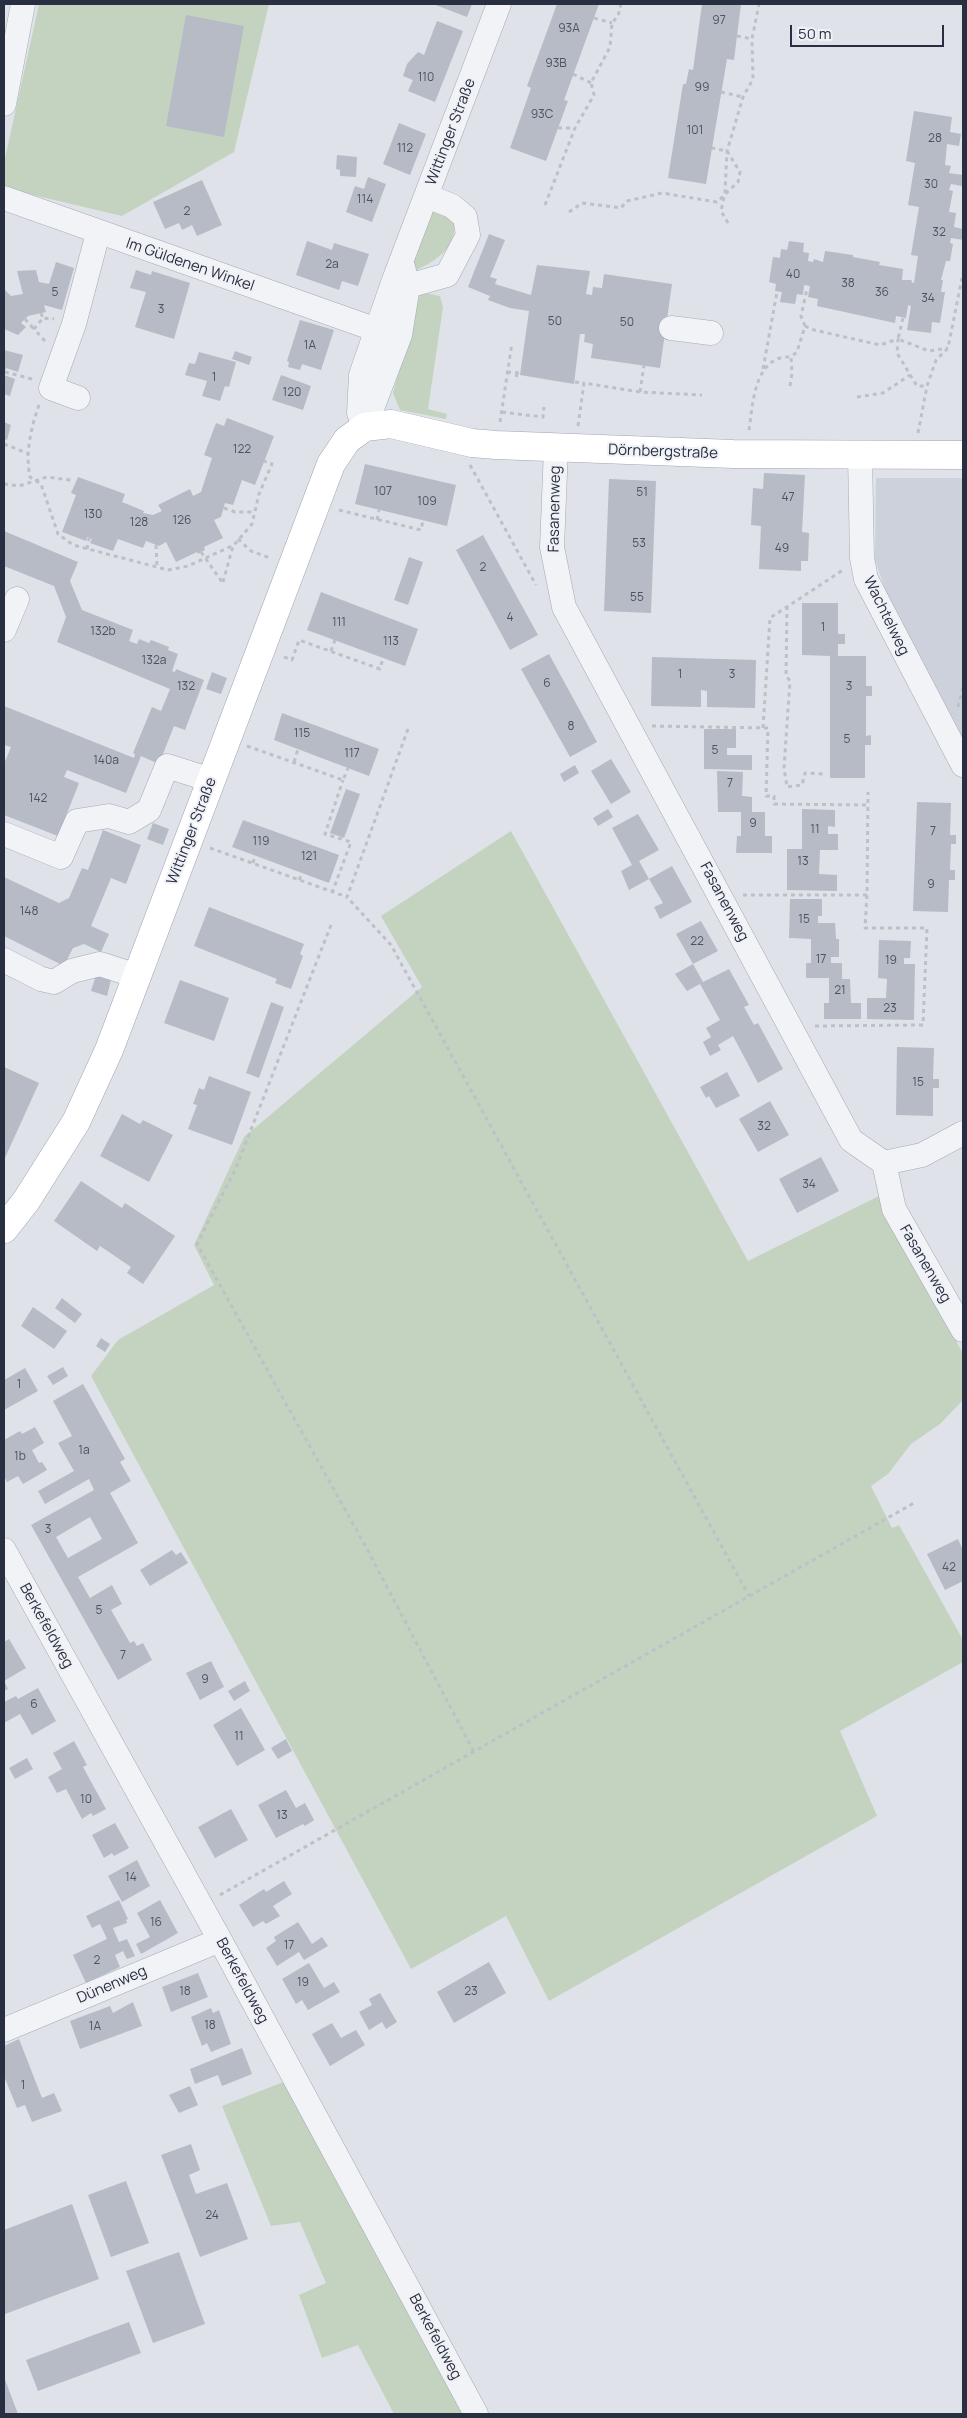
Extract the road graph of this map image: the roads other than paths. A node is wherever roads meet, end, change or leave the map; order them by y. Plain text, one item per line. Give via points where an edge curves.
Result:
1 (23, 4) edge
2 (499, 4) edge
3 (4, 104) edge
4 (427, 196) junction
5 (4, 198) edge
6 (98, 233) junction
7 (401, 275) junction
8 (671, 328) dead end
9 (377, 330) junction
10 (711, 333) dead end
11 (78, 398) dead end
12 (365, 427) junction
13 (565, 448) junction
14 (860, 455) junction
15 (963, 455) edge
16 (17, 599) dead end
17 (4, 630) edge
18 (963, 764) edge
19 (211, 780) junction
20 (4, 834) edge
21 (4, 960) edge
22 (137, 976) junction
23 (963, 1133) edge
24 (884, 1163) junction
25 (4, 1229) edge
26 (963, 1330) edge
27 (4, 1550) edge
28 (220, 1940) junction
29 (4, 2030) edge
30 (476, 2414) edge

1 - 3 street
2 - 4 street, Wittinger Straße
4 - 7 street, Wittinger Straße
4 - 7 street via 452,206 465,217 468,234 447,275
5 - 6 street, Im Güldenen Winkel
6 - 9 street, Im Güldenen Winkel
6 - 11 street via 74,324 52,388
7 - 9 street, Wittinger Straße
7 - 12 street, Wittinger Straße via 400,335
8 - 10 street
9 - 12 street, Wittinger Straße via 359,382 359,413
12 - 13 main road, Dörnbergstraße via 391,424 484,444
12 - 19 main road, Wittinger Straße via 347,440 331,464
13 - 14 main road, Dörnbergstraße
13 - 24 street, Fasanenweg via 552,547 564,607 852,1140
14 - 15 main road, Dörnbergstraße
14 - 18 street, Wachtelweg via 862,558 866,580
16 - 17 street
19 - 20 street via 167,766 149,810 129,822 109,816 77,821 60,858
19 - 22 main road, Wittinger Straße
21 - 22 street via 54,982 72,972 100,964
22 - 25 main road, Wittinger Straße via 109,1050 76,1122 26,1201
23 - 24 street via 922,1156
24 - 26 street, Fasanenweg via 894,1209
27 - 28 street, Berkefeldweg
28 - 29 street, Dünenweg
28 - 30 street, Berkefeldweg

